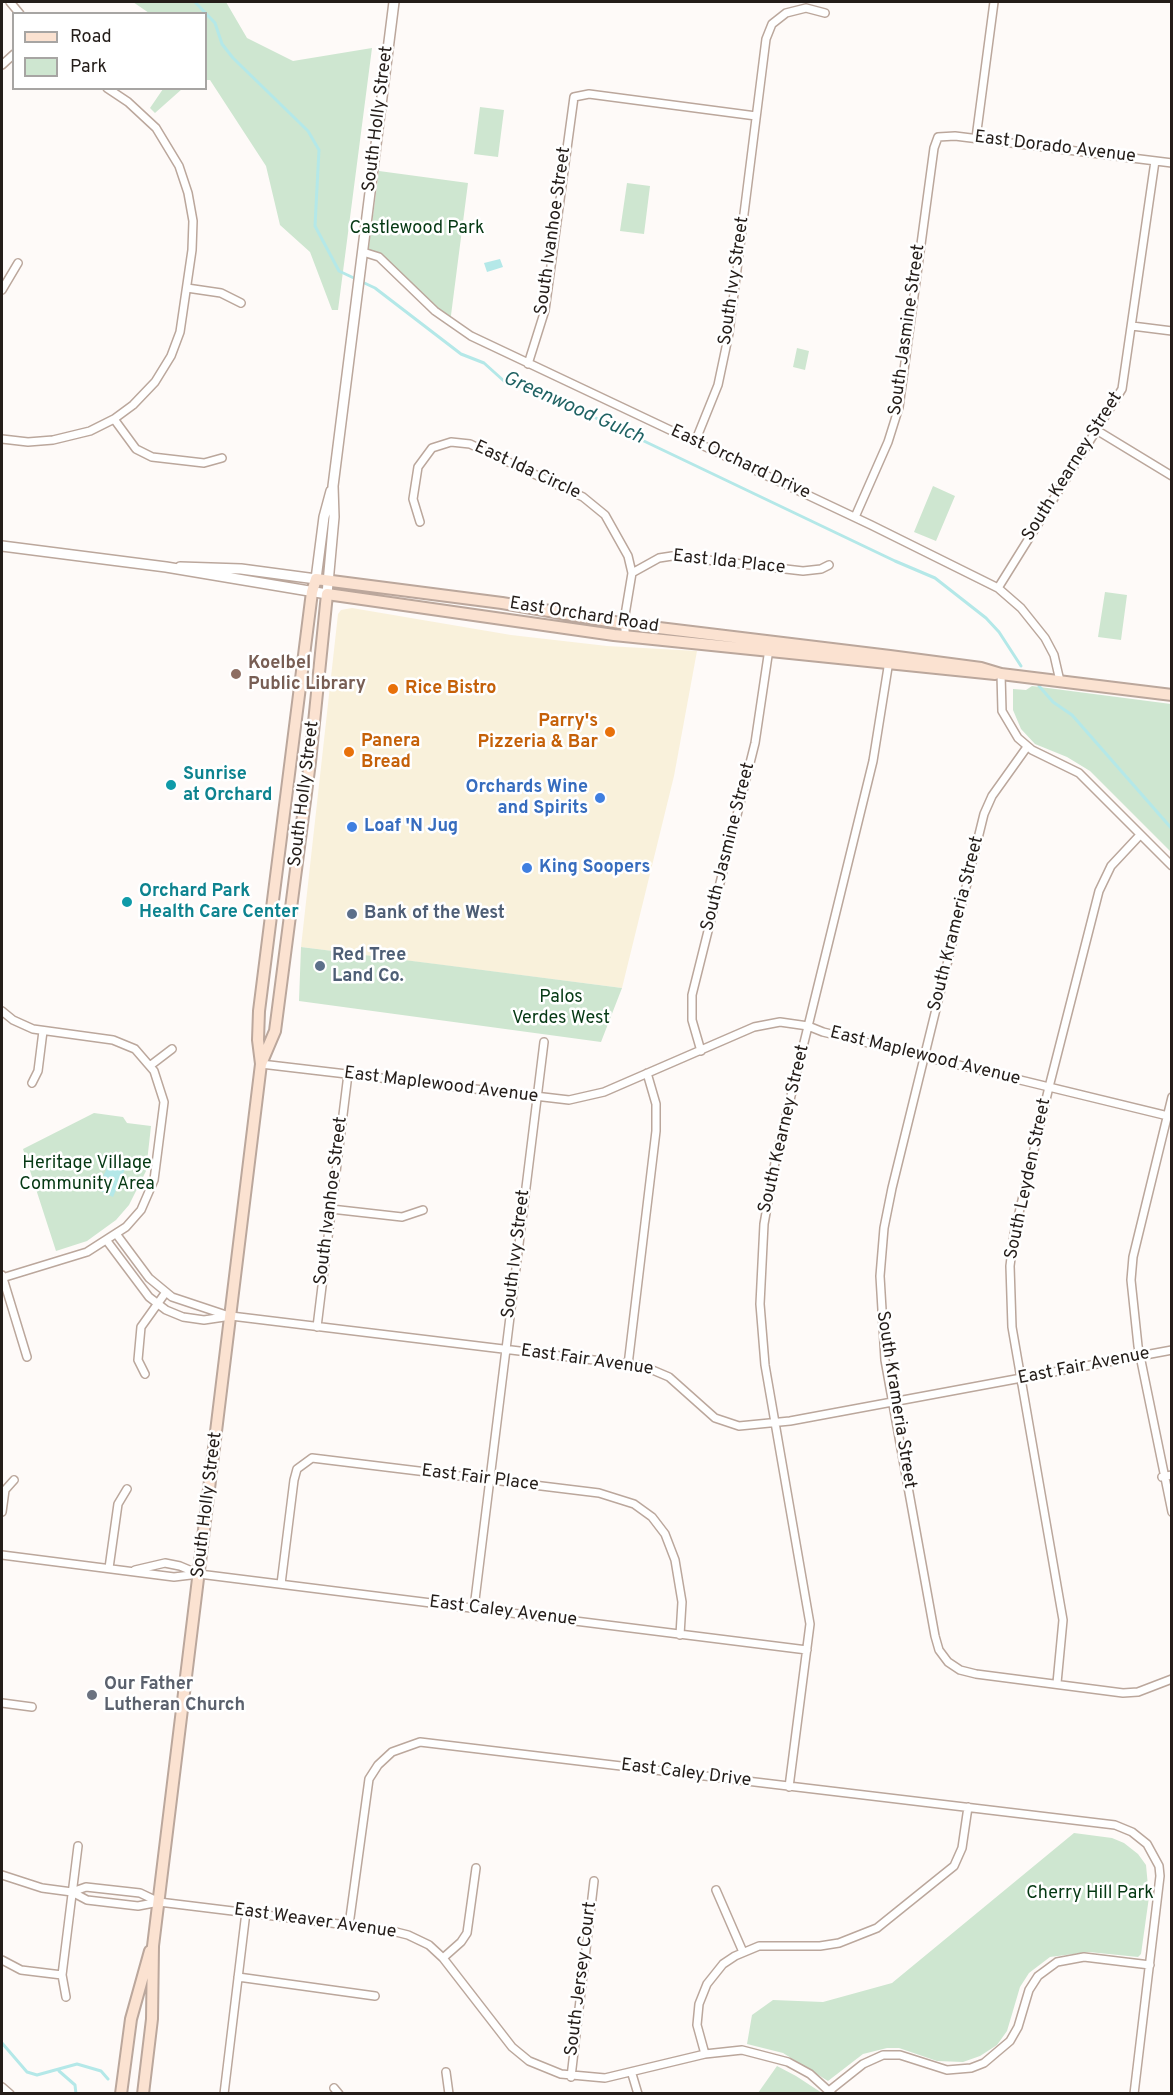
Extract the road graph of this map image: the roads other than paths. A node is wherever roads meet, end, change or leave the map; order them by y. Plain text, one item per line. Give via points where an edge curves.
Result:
1 (394, 2) edge
2 (994, 2) edge
3 (825, 13) dead end
4 (110, 90) edge
5 (756, 116) junction
6 (938, 137) joint
7 (976, 138) junction
8 (1155, 161) junction
9 (1172, 163) edge
10 (363, 252) junction
11 (18, 263) dead end
12 (188, 288) junction
13 (2, 290) edge
14 (241, 303) dead end
15 (1132, 326) junction
16 (1172, 331) edge
17 (528, 363) junction
18 (114, 419) junction
19 (1098, 431) junction
20 (2, 439) edge
21 (695, 442) junction
22 (222, 459) dead end
23 (1172, 476) edge
24 (333, 486) junction
25 (855, 517) junction
26 (420, 522) dead end
27 (2, 546) edge
28 (829, 565) dead end
29 (166, 567) junction
30 (632, 573) junction
31 (316, 579) junction
32 (328, 581) junction
33 (998, 588) junction
34 (312, 592) junction
35 (327, 594) junction
36 (626, 624) junction
37 (625, 637) junction
38 (770, 647) junction
39 (890, 660) junction
40 (1001, 674) junction
41 (1060, 681) junction
42 (1172, 694) edge
43 (1027, 747) junction
44 (1140, 835) junction
45 (1172, 866) edge
46 (2, 1011) edge
47 (808, 1026) junction
48 (43, 1031) junction
49 (544, 1042) dead end
50 (172, 1049) dead end
51 (701, 1051) junction
52 (924, 1056) junction
53 (261, 1064) junction
54 (151, 1065) junction
55 (647, 1073) junction
56 (348, 1074) junction
57 (32, 1083) dead end
58 (1049, 1087) junction
59 (537, 1097) junction
60 (1172, 1097) edge
61 (1169, 1117) edge
62 (331, 1209) junction
63 (423, 1210) dead end
64 (117, 1235) junction
65 (107, 1241) junction
66 (2, 1277) edge
67 (166, 1292) junction
68 (158, 1304) junction
69 (231, 1316) junction
70 (317, 1327) junction
71 (505, 1349) junction
72 (1172, 1350) edge
73 (1140, 1356) junction
74 (27, 1358) dead end
75 (628, 1365) junction
76 (145, 1374) dead end
77 (1020, 1379) junction
78 (892, 1401) junction
79 (775, 1423) junction
80 (1172, 1475) edge
81 (1162, 1477) junction
82 (14, 1480) dead end
83 (489, 1480) junction
84 (127, 1489) dead end
85 (2, 1512) edge
86 (1172, 1512) edge
87 (2, 1555) edge
88 (110, 1568) junction
89 (133, 1571) junction
90 (199, 1574) junction
91 (280, 1584) junction
92 (474, 1608) junction
93 (680, 1635) junction
94 (807, 1650) junction
95 (1172, 1679) edge
96 (1057, 1683) junction
97 (2, 1703) edge
98 (32, 1707) dead end
99 (789, 1787) junction
100 (968, 1807) junction
101 (78, 1846) dead end
102 (476, 1868) dead end
103 (2, 1875) edge
104 (594, 1881) dead end
105 (716, 1890) dead end
106 (72, 1892) junction
107 (159, 1902) junction
108 (246, 1912) junction
109 (350, 1925) junction
110 (153, 1946) junction
111 (743, 1952) junction
112 (443, 1958) junction
113 (2, 1960) edge
114 (1150, 1965) junction
115 (62, 1975) junction
116 (238, 1977) junction
117 (66, 1996) dead end
118 (375, 1996) dead end
119 (705, 2054) junction
120 (446, 2072) dead end
121 (632, 2074) junction
122 (570, 2077) junction
123 (2, 2086) edge
124 (830, 2092) edge
125 (10, 2094) edge
126 (121, 2094) edge
127 (143, 2094) edge
128 (224, 2094) edge
129 (449, 2094) edge
130 (638, 2094) edge
131 (1134, 2094) edge

1 - 10 street, South Holly Street
2 - 7 street
3 - 5 street, South Ivy Street via 816,8 800,8 772,24 764,47
4 - 12 street via 149,120 179,166 189,193 193,221
5 - 17 street, South Ivanhoe Street via 589,94 574,97 545,310
5 - 21 street, South Ivy Street via 729,333 718,385
6 - 7 street, East Dorado Avenue
6 - 25 street, South Jasmine Street via 933,148 899,406 888,442
7 - 8 street, East Dorado Avenue
8 - 9 street, East Dorado Avenue
8 - 15 street, South Kearney Street
10 - 17 street, East Orchard Drive via 379,257 458,328
10 - 24 street, South Holly Street
11 - 13 street
12 - 14 street via 220,292
12 - 18 street via 180,332 164,368 144,394
15 - 16 street
15 - 19 street, South Kearney Street via 1122,389
17 - 21 street, East Orchard Drive
18 - 20 street via 90,431 53,440
18 - 22 street via 128,441 152,457 204,463
19 - 23 street
19 - 33 street, South Kearney Street
21 - 25 street, East Orchard Drive
24 - 31 street, South Holly Street via 324,517
24 - 32 street, South Holly Street
25 - 33 street, East Orchard Drive
26 - 30 street, East Ida Circle via 413,499 416,473 423,458 441,444 464,442 589,501 612,525
27 - 29 street, East Orchard Road
28 - 30 street, East Ida Place via 803,571 672,556 659,558
29 - 31 street, East Orchard Road via 241,568
29 - 34 street, East Orchard Road
30 - 36 street, East Ida Circle
31 - 32 main road, East Orchard Road
31 - 34 main road, South Holly Street
32 - 35 street, South Holly Street
32 - 36 main road, East Orchard Road via 502,603
33 - 41 street, East Orchard Drive via 1021,608 1045,638
34 - 35 street, East Orchard Road
34 - 53 main road, South Holly Street via 259,1011
35 - 37 main road, East Orchard Road
35 - 53 main road, South Holly Street via 275,1031
36 - 37 street, East Ida Circle
36 - 38 main road, East Orchard Road
37 - 38 main road, East Orchard Road
38 - 39 main road, East Orchard Road
38 - 51 street, South Jasmine Street via 755,743 692,995 692,1020
39 - 40 main road, East Orchard Road via 981,668
39 - 47 street, South Kearney Street via 873,761
40 - 41 main road, East Orchard Road
40 - 43 street via 1002,711
41 - 42 main road, East Orchard Road
43 - 44 street via 1078,773
43 - 52 street, South Krameria Street via 987,807
44 - 45 street
44 - 58 street, South Leyden Street via 1117,859 1103,882
46 - 48 street via 22,1025
47 - 51 street, East Maplewood Avenue via 763,1024
47 - 52 street, East Maplewood Avenue
47 - 79 street, South Kearney Street via 769,1191 763,1233 760,1304
48 - 54 street via 124,1044
48 - 57 street via 38,1071
49 - 59 street, South Ivy Street
50 - 54 street
51 - 55 street, East Maplewood Avenue
52 - 58 street, East Maplewood Avenue
52 - 78 street, South Krameria Street via 882,1243 880,1316
53 - 56 street, East Maplewood Avenue
53 - 69 main road, South Holly Street
54 - 64 street via 164,1096 157,1168 141,1210
55 - 59 street, East Maplewood Avenue via 581,1098
55 - 75 street via 656,1104 656,1131
56 - 59 street, East Maplewood Avenue
56 - 62 street, South Ivanhoe Street
58 - 61 street, East Maplewood Avenue
58 - 77 street, South Leyden Street via 1010,1266 1010,1308
59 - 71 street, South Ivy Street
60 - 61 street
61 - 73 street via 1133,1257 1133,1316
62 - 63 street via 402,1217
62 - 70 street, South Ivanhoe Street
64 - 65 street
64 - 67 street, East Fair Avenue via 149,1278
65 - 66 street via 75,1257
65 - 68 street, East Fair Avenue via 140,1287
66 - 74 street
67 - 68 street
67 - 69 street, East Fair Avenue via 180,1301
68 - 69 street, East Fair Avenue via 174,1314 195,1319
68 - 76 street via 146,1318 139,1337 138,1360
69 - 70 street, East Fair Avenue
69 - 90 main road, South Holly Street
70 - 71 street, East Fair Avenue
71 - 75 street, East Fair Avenue
71 - 83 street, South Ivy Street
72 - 73 street, East Fair Avenue
73 - 77 street, East Fair Avenue
73 - 81 street
75 - 79 street, East Fair Avenue via 654,1369 669,1377 722,1422 749,1427
77 - 78 street, East Fair Avenue
77 - 96 street, South Leyden Street via 1063,1620
78 - 79 street, East Fair Avenue
78 - 96 street, South Krameria Street via 939,1650 948,1662 966,1672
79 - 94 street, South Kearney Street via 809,1615
80 - 81 street
81 - 86 street
82 - 85 street via 5,1490
83 - 91 street, East Fair Place via 312,1458 302,1463 294,1480
83 - 92 street, South Ivy Street
83 - 93 street, East Fair Place via 612,1496 644,1511 665,1534 675,1560 682,1602
84 - 88 street via 118,1504
87 - 88 street, East Caley Avenue
88 - 89 street, East Caley Avenue
89 - 90 street, East Caley Avenue via 174,1577
89 - 90 street, East Caley Avenue via 165,1563
90 - 91 street, East Caley Avenue
90 - 107 main road, South Holly Street
91 - 92 street, East Caley Avenue
92 - 93 street, East Caley Avenue
93 - 94 street, East Caley Avenue
94 - 99 street, South Kearney Street
95 - 96 street, South Krameria Street via 1131,1693
97 - 98 street
99 - 100 street, East Caley Drive
99 - 109 street, East Caley Drive via 442,1743 410,1744 384,1759 369,1779
100 - 111 street via 962,1848 954,1866 877,1928 839,1943 770,1944
100 - 114 street, East Caley Drive via 1115,1825 1139,1836 1159,1866 1161,1885
101 - 106 street
102 - 112 street via 466,1933
103 - 106 street, East Weaver Avenue via 42,1888
104 - 122 street, South Jersey Court
105 - 111 street
106 - 107 street, East Weaver Avenue via 87,1900 138,1906
106 - 107 street, East Weaver Avenue via 86,1887 140,1893
106 - 115 street
107 - 108 street, East Weaver Avenue
107 - 110 main road, South Holly Street
108 - 109 street, East Weaver Avenue
108 - 116 street
109 - 112 street, East Weaver Avenue via 408,1935 429,1945
110 - 126 main road, South Holly Street via 131,2019
110 - 127 main road, South Holly Street via 152,2019
111 - 119 street via 723,1964 702,1994 697,2025
112 - 122 street, East Weaver Avenue via 512,2047 539,2066
113 - 115 street via 21,1970
114 - 124 street via 1084,1957 1057,1962 1038,1976 1029,1990 1010,2041 984,2063 947,2070 900,2055 883,2055 862,2064
114 - 131 street
115 - 117 street
116 - 118 street
116 - 128 street
119 - 121 street, East Weaver Avenue
119 - 124 street, East Weaver Avenue via 742,2050 769,2055 800,2068
120 - 129 street
121 - 122 street, East Weaver Avenue
121 - 130 street
123 - 125 street

